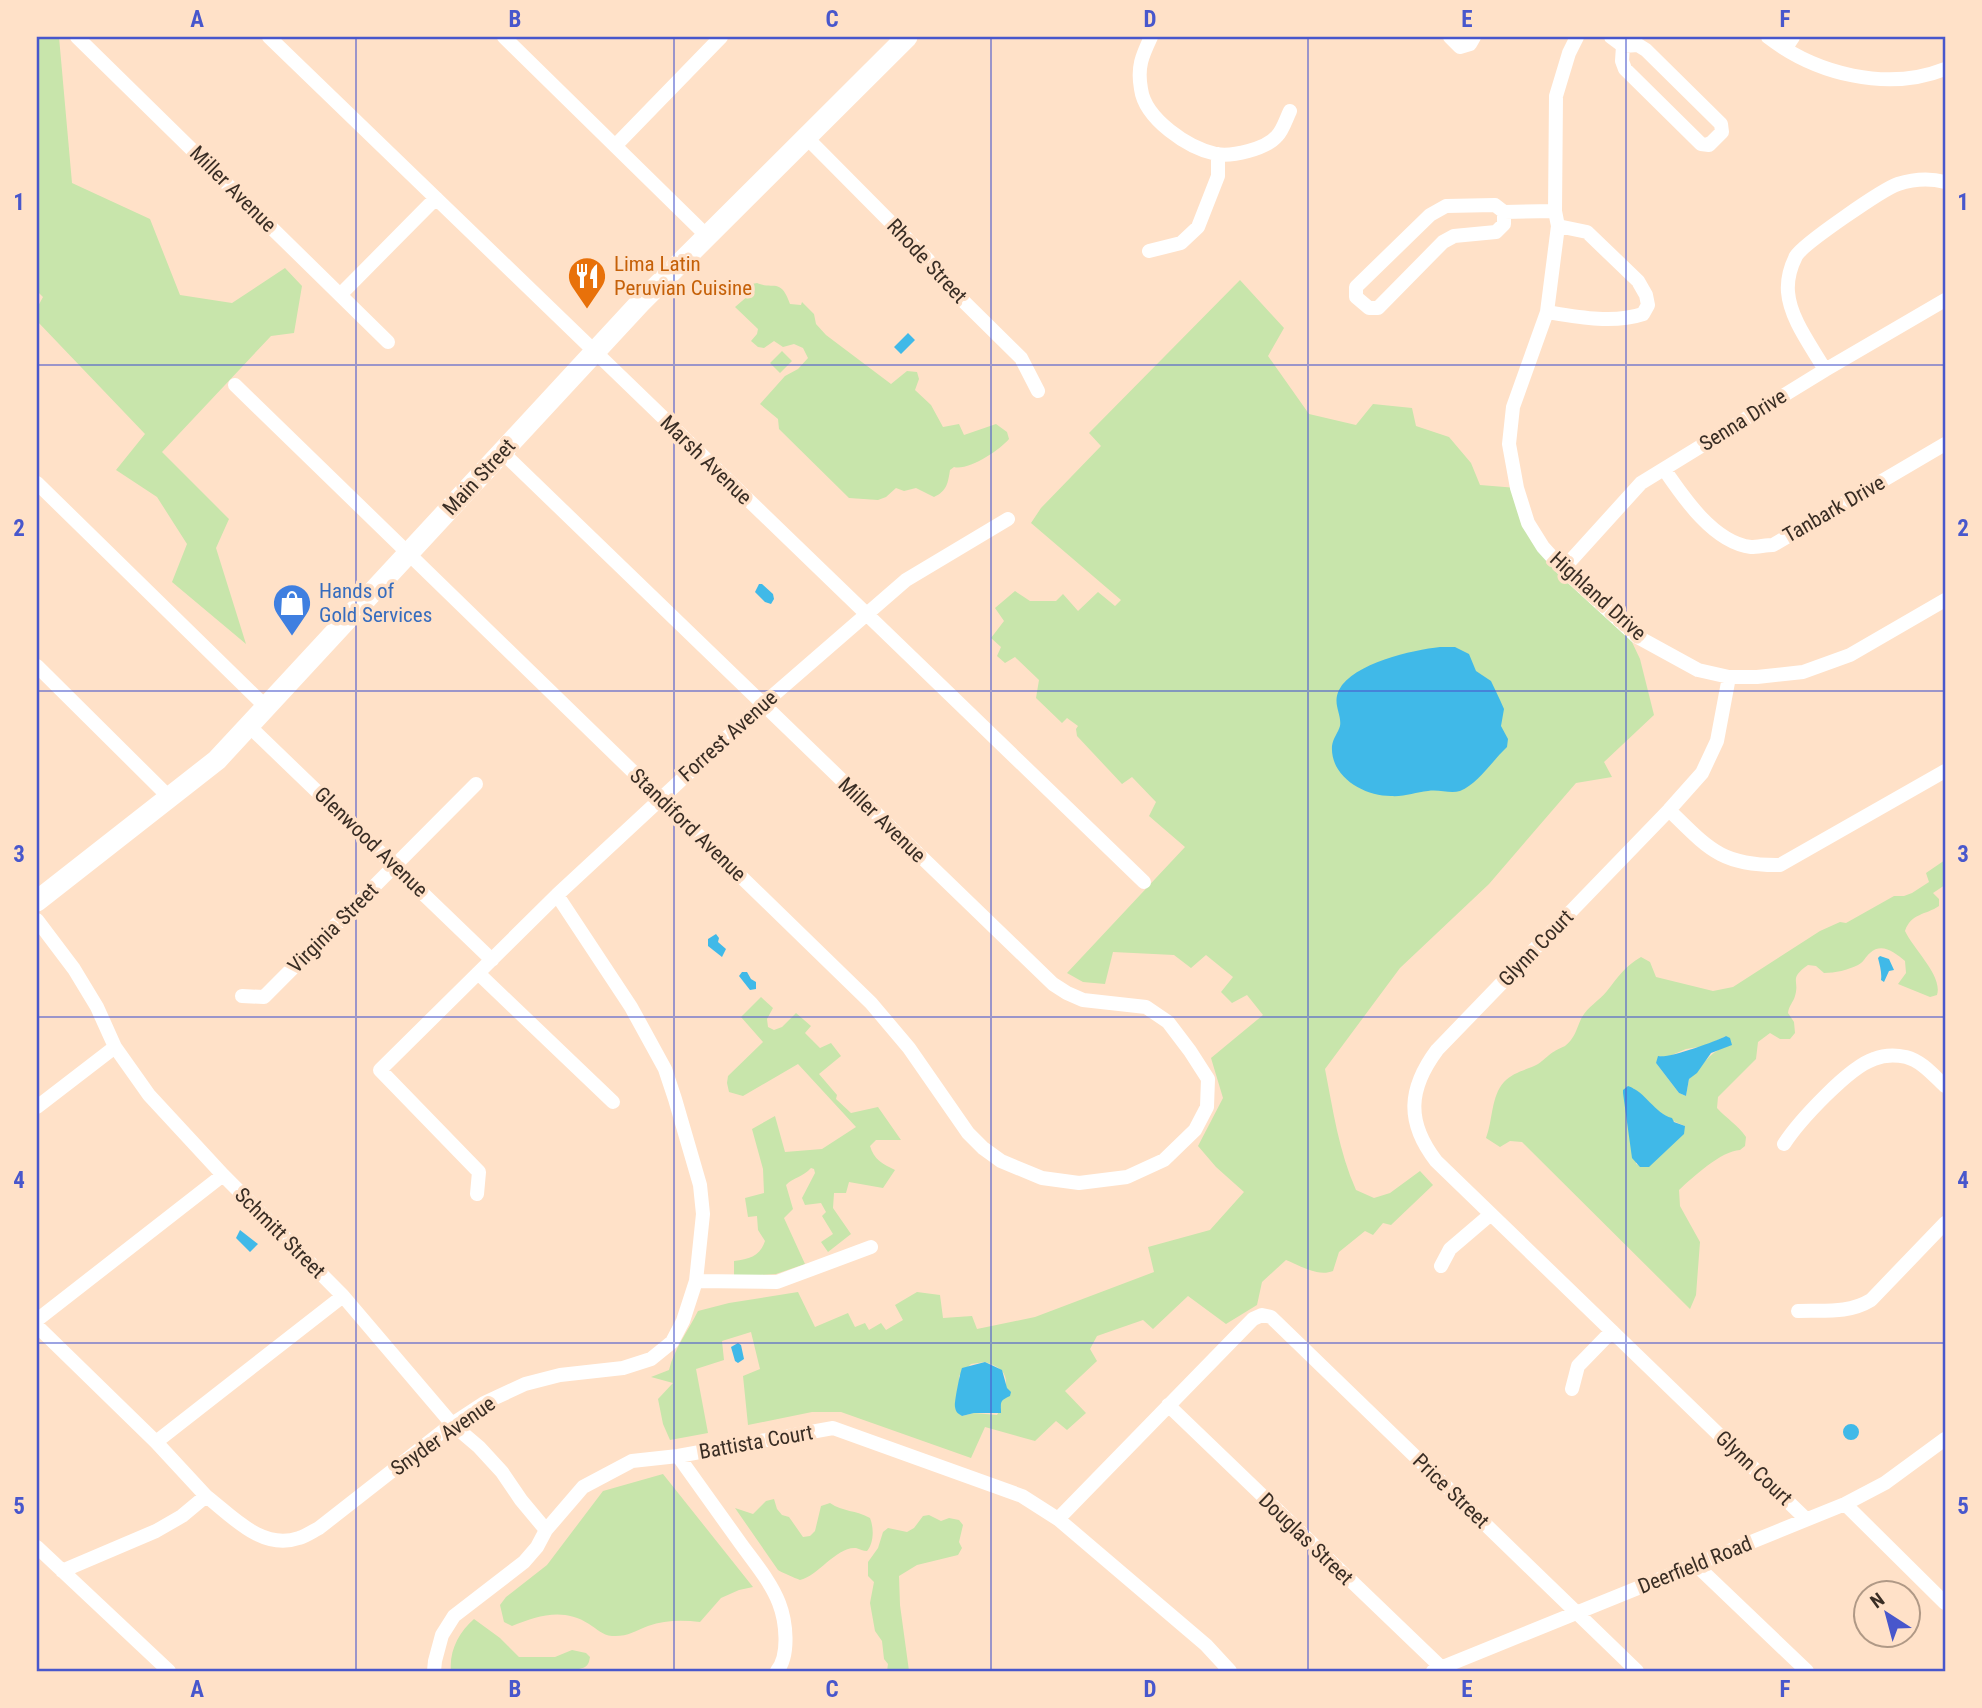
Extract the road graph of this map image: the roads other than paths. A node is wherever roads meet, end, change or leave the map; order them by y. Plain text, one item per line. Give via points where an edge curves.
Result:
1 (78, 37) edge
2 (269, 37) edge
3 (504, 37) edge
4 (721, 37) edge
5 (907, 37) edge
6 (1151, 37) edge
7 (1450, 37) edge
8 (1474, 37) edge
9 (1577, 37) edge
10 (1611, 37) edge
11 (1768, 37) edge
12 (1789, 43) edge
13 (1623, 46) junction
14 (1945, 69) edge
15 (1290, 111) dead end
16 (807, 138) junction
17 (616, 145) junction
18 (1218, 154) junction
19 (1945, 183) edge
20 (436, 198) junction
21 (1555, 211) junction
22 (1504, 212) junction
23 (1558, 226) junction
24 (707, 236) junction
25 (1149, 251) dead end
26 (340, 295) junction
27 (1945, 300) edge
28 (1547, 312) junction
29 (388, 342) dead end
30 (595, 352) junction
31 (1825, 370) junction
32 (235, 385) dead end
33 (1038, 391) dead end
34 (1945, 444) edge
35 (502, 452) junction
36 (1664, 469) junction
37 (37, 484) edge
38 (1008, 519) dead end
39 (409, 553) junction
40 (1563, 569) junction
41 (1945, 600) edge
42 (865, 614) junction
43 (37, 666) edge
44 (1730, 677) junction
45 (762, 705) junction
46 (266, 707) junction
47 (249, 726) junction
48 (1945, 771) edge
49 (476, 784) dead end
50 (660, 797) junction
51 (170, 798) junction
52 (1669, 810) junction
53 (395, 865) junction
54 (1144, 882) dead end
55 (557, 895) junction
56 (37, 901) edge
57 (37, 920) edge
58 (492, 960) junction
59 (478, 973) junction
60 (242, 996) dead end
61 (115, 1047) junction
62 (1945, 1086) edge
63 (613, 1102) dead end
64 (37, 1107) edge
65 (1784, 1144) dead end
66 (1164, 1160) joint
67 (223, 1175) junction
68 (477, 1194) dead end
69 (1490, 1214) junction
70 (1945, 1223) edge
71 (871, 1247) dead end
72 (1441, 1266) dead end
73 (696, 1281) junction
74 (343, 1296) junction
75 (1798, 1311) dead end
76 (37, 1320) edge
77 (37, 1326) edge
78 (1612, 1331) junction
79 (1572, 1389) dead end
80 (1168, 1405) junction
81 (452, 1424) junction
82 (1945, 1439) edge
83 (156, 1442) junction
84 (678, 1456) junction
85 (206, 1496) junction
86 (1845, 1504) junction
87 (1058, 1519) junction
88 (1806, 1519) junction
89 (546, 1530) junction
90 (37, 1547) edge
91 (1696, 1565) junction
92 (62, 1571) junction
93 (1945, 1603) edge
94 (1577, 1613) junction
95 (1439, 1670) edge
96 (169, 1671) edge
97 (434, 1671) edge
98 (777, 1671) edge
99 (1230, 1671) edge
100 (1637, 1671) edge
101 (1807, 1671) edge

1 - 26 street, Miller Avenue
2 - 20 street, Marsh Avenue
3 - 17 street
4 - 17 street
5 - 16 main road, Main Street
6 - 18 street via 1139,63 1141,92 1154,115 1182,141
7 - 8 street via 1460,47
9 - 21 street, Highland Drive via 1556,96
10 - 13 street
11 - 12 street
12 - 14 street via 1833,71 1858,76 1909,78
13 - 13 street via 1625,69 1700,144 1709,145 1722,132 1721,124 1646,50
15 - 18 street via 1277,136 1254,150
16 - 24 main road, Main Street
16 - 33 street, Rhode Street via 1021,358
17 - 24 street
18 - 25 street via 1217,176 1198,227 1181,243
19 - 31 street via 1928,178 1896,185 1797,254 1788,293 1793,313
20 - 26 street
20 - 30 street, Marsh Avenue
21 - 22 street
21 - 23 street, Highland Drive
22 - 22 street via 1495,205 1467,204 1446,206 1430,215 1356,287 1356,297 1369,308 1378,308 1443,242 1454,236 1496,232 1504,224
23 - 28 street, Highland Drive
23 - 28 street via 1587,232 1600,242 1644,288 1647,305 1643,314 1632,318 1581,318
24 - 30 main road, Main Street
26 - 29 street, Miller Avenue
27 - 31 street, Senna Drive
28 - 40 street, Highland Drive via 1513,407 1509,444 1528,523
30 - 35 main road, Main Street
30 - 42 street, Marsh Avenue
31 - 36 street, Senna Drive
32 - 39 street, Standiford Avenue
34 - 36 street, Tanbark Drive via 1773,545 1751,547 1732,541 1707,523
35 - 39 main road, Main Street
35 - 45 street, Miller Avenue
36 - 40 street, Senna Drive via 1641,483
37 - 46 street
38 - 42 street, Forrest Avenue via 906,580
39 - 46 main road, Main Street
39 - 50 street, Standiford Avenue
40 - 44 street, Highland Drive via 1636,635 1698,670
41 - 44 street, Highland Drive via 1850,655 1803,671
42 - 45 street, Forrest Avenue
42 - 54 street, Marsh Avenue
43 - 51 street
44 - 52 street, Glynn Court via 1717,741 1702,773
45 - 50 street, Forrest Avenue
45 - 66 street, Miller Avenue via 1053,984 1083,1000 1146,1007 1168,1022 1208,1079 1208,1093 1207,1107 1195,1130
46 - 47 main road, Main Street
47 - 51 main road, Main Street via 217,760
47 - 53 street, Glenwood Avenue
48 - 52 street via 1780,865 1735,862 1710,850
49 - 53 street, Virginia Street
50 - 55 street, Forrest Avenue
50 - 66 street, Standiford Avenue via 872,1003 983,1148 1021,1171 1079,1183 1126,1177
51 - 56 main road, Main Street
52 - 69 street, Glynn Court via 1437,1050 1419,1078 1416,1121 1427,1149
53 - 58 street, Glenwood Avenue
53 - 60 street, Virginia Street via 264,997
55 - 58 street, Forrest Avenue
55 - 73 street, Snyder Avenue via 631,1007 665,1069 700,1185 703,1214
57 - 61 street, Schmitt Street via 74,969
58 - 59 street, Forrest Avenue
59 - 63 street
59 - 68 street, Forrest Avenue via 380,1070 479,1172
61 - 64 street
61 - 67 street, Schmitt Street via 149,1095
62 - 65 street via 1907,1057 1873,1059 1857,1068 1797,1125
67 - 74 street, Schmitt Street
67 - 76 street
69 - 72 street via 1450,1249
69 - 78 street, Glynn Court
70 - 75 street via 1871,1300 1847,1310
71 - 73 street via 777,1282
73 - 81 street, Snyder Avenue via 672,1342 651,1359 525,1384
74 - 81 street, Schmitt Street
74 - 83 street
77 - 83 street, Snyder Avenue
78 - 79 street via 1578,1366
78 - 88 street, Glynn Court
80 - 87 street
80 - 94 street, Price Street via 1253,1319 1271,1317
80 - 95 street, Douglas Street
81 - 85 street, Snyder Avenue via 319,1528 297,1539 255,1535
81 - 89 street, Schmitt Street via 502,1472
82 - 86 street, Deerfield Road via 1885,1483
83 - 85 street, Snyder Avenue
84 - 87 street, Battista Court via 832,1428 1022,1496
84 - 89 street, Battista Court via 632,1461 583,1487
84 - 98 street via 779,1603 785,1644
85 - 92 street via 156,1531
86 - 88 street, Deerfield Road
86 - 93 street
87 - 99 street, Battista Court via 1206,1645
88 - 91 street, Deerfield Road
89 - 97 street, Battista Court via 524,1562 454,1616 442,1635
90 - 92 street
91 - 94 street, Deerfield Road
91 - 101 street
92 - 96 street
94 - 95 street, Deerfield Road
94 - 100 street, Price Street

